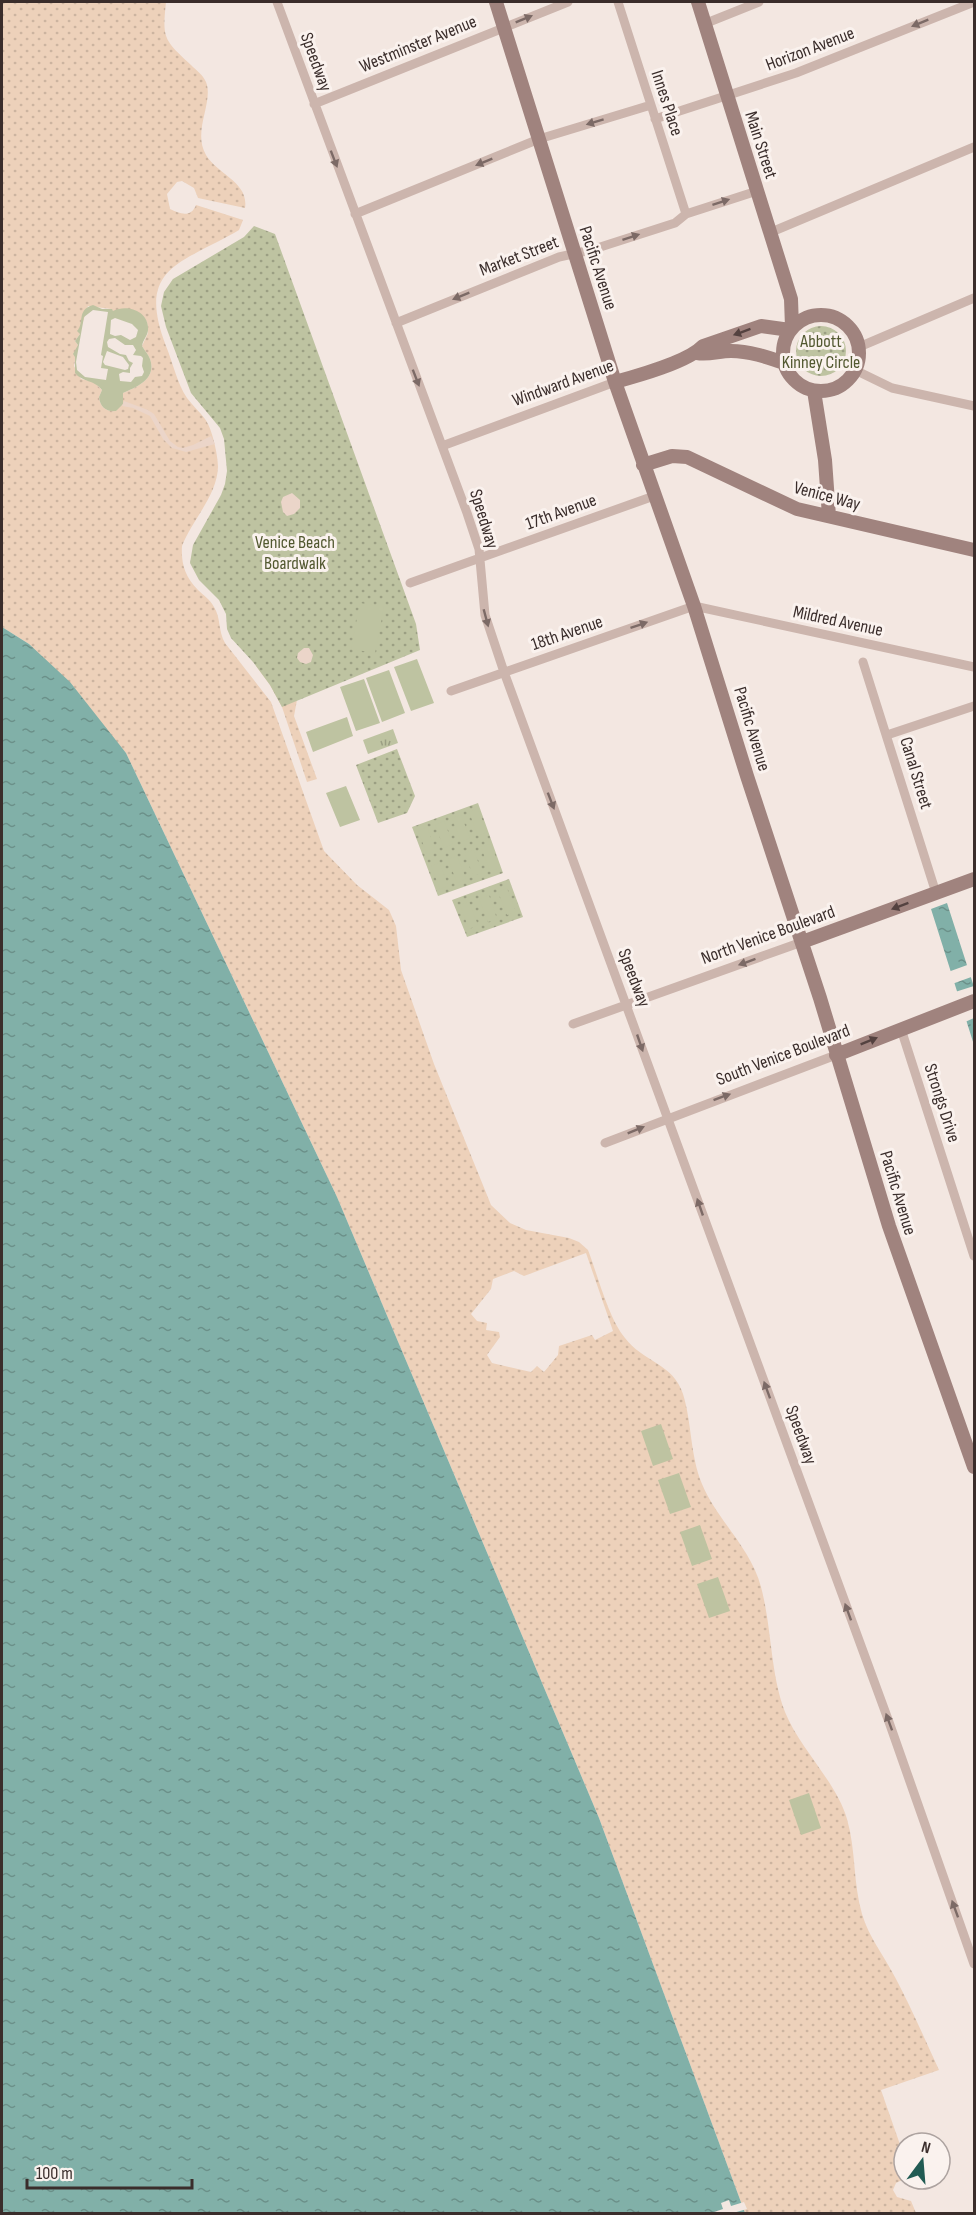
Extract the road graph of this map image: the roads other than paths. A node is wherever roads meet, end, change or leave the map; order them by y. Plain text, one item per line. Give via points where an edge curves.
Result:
1 (277, 2) edge
2 (496, 2) edge
3 (568, 2) edge
4 (618, 2) edge
5 (698, 2) edge
6 (759, 2) edge
7 (975, 2) edge
8 (704, 24) junction
9 (504, 27) junction
10 (726, 97) junction
11 (314, 104) junction
12 (651, 105) junction
13 (656, 119) junction
14 (538, 140) junction
15 (975, 147) edge
16 (757, 191) junction
17 (355, 214) junction
18 (686, 214) junction
19 (769, 233) junction
20 (575, 253) junction
21 (975, 298) edge
22 (791, 299) junction
23 (821, 315) junction
24 (396, 323) junction
25 (791, 329) junction
26 (858, 347) junction
27 (697, 353) junction
28 (784, 363) junction
29 (855, 370) junction
30 (615, 382) junction
31 (814, 391) junction
32 (975, 406) edge
33 (442, 446) junction
34 (643, 465) junction
35 (654, 496) junction
36 (829, 516) junction
37 (975, 550) edge
38 (480, 560) junction
39 (410, 583) dead end
40 (694, 606) junction
41 (863, 662) dead end
42 (975, 667) edge
43 (504, 672) junction
44 (451, 691) dead end
45 (975, 706) edge
46 (887, 735) junction
47 (975, 879) edge
48 (936, 893) junction
49 (802, 942) junction
50 (975, 1001) edge
51 (627, 1006) junction
52 (573, 1024) dead end
53 (901, 1029) junction
54 (836, 1055) junction
55 (667, 1117) junction
56 (605, 1143) dead end
57 (975, 1256) edge
58 (975, 1467) edge
59 (975, 1964) edge

1 - 11 street, Speedway
2 - 9 main road, Pacific Avenue
9 -> 3 street, Westminster Avenue
4 - 12 street, Innes Place
5 - 8 main road, Main Street
6 - 8 street
7 -> 10 street, Horizon Avenue
8 - 10 main road, Main Street
9 - 11 street, Westminster Avenue
9 - 14 main road, Pacific Avenue
10 - 13 street, Horizon Avenue
10 - 16 main road, Main Street
11 -> 17 street, Speedway
12 - 13 street, Innes Place
12 -> 14 street
13 - 18 street, Innes Place
14 -> 17 street
14 - 20 main road, Pacific Avenue
15 - 19 street
18 -> 16 street, Market Street
16 - 19 main road, Main Street
17 - 24 street, Speedway
20 -> 18 street, Market Street via 675,223
19 - 22 main road, Main Street
20 -> 24 street, Market Street
20 - 30 main road, Pacific Avenue
21 - 26 street
22 - 23 main road
22 - 25 main road, Main Street
23 - 25 main road via 804,319
23 - 26 main road via 847,326
24 -> 33 street, Speedway
25 -> 27 main road, Windward Avenue via 761,326 703,346
25 - 28 main road via 784,345
26 - 29 main road
27 - 28 main road, Windward Avenue via 744,352
27 - 30 main road, Windward Avenue
28 - 31 main road via 793,379
29 - 31 main road via 838,387
29 - 32 street via 892,388
30 - 33 street, Windward Avenue
30 - 34 main road, Pacific Avenue
31 - 36 main road
33 - 38 street, Speedway
34 - 35 main road, Pacific Avenue
34 - 36 main road, Venice Way via 672,456 694,459 788,505
35 - 38 street, 17th Avenue
35 - 40 main road, Pacific Avenue
36 - 37 main road, Venice Way
38 - 39 street, 17th Avenue
38 -> 43 street, Speedway via 485,615
40 - 42 street, Mildred Avenue
43 -> 40 street, 18th Avenue
40 - 49 main road, Pacific Avenue
41 - 46 street, Canal Street
43 - 44 street, 18th Avenue
43 -> 51 street, Speedway
45 - 46 street
46 - 48 street, Canal Street
47 - 48 main road, North Venice Boulevard
48 -> 49 main road, North Venice Boulevard
49 -> 51 street, North Venice Boulevard
49 - 54 main road, Pacific Avenue
50 - 53 main road, South Venice Boulevard
51 - 52 street, North Venice Boulevard
51 -> 55 street, Speedway
54 -> 53 main road, South Venice Boulevard
53 - 57 street, Strongs Drive
55 -> 54 street, South Venice Boulevard
54 - 58 main road, Pacific Avenue via 908,1282
56 -> 55 street, South Venice Boulevard
59 -> 55 street, Speedway

